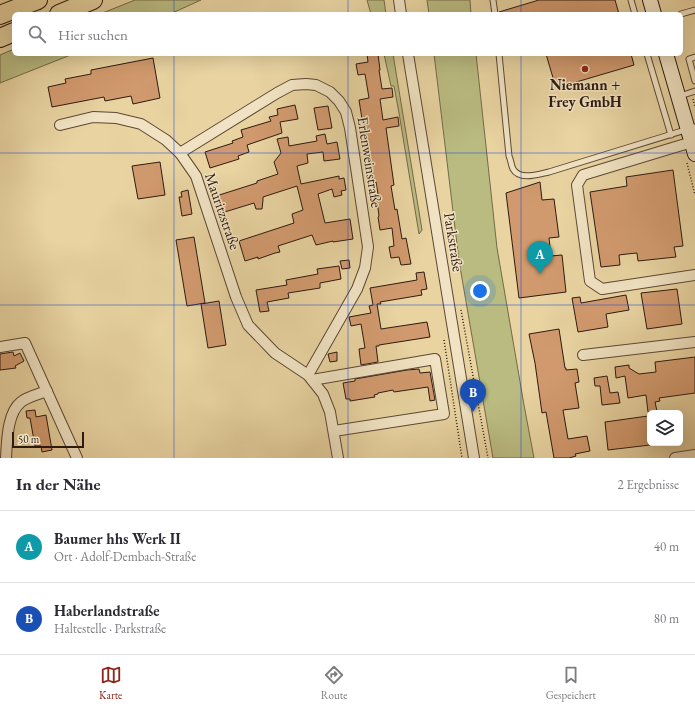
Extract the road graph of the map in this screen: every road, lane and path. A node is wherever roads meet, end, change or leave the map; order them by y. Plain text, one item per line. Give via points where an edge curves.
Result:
1 (38, 0) edge
2 (93, 0) edge
3 (399, 0) edge
4 (493, 0) edge
5 (631, 0) edge
6 (650, 0) edge
7 (695, 10) edge
8 (64, 12) edge
9 (401, 12) edge
10 (494, 12) edge
11 (634, 12) edge
12 (653, 12) edge
13 (683, 13) edge
14 (0, 15) edge
15 (12, 33) edge
16 (0, 38) edge
17 (408, 56) edge
18 (499, 56) edge
19 (648, 56) edge
20 (667, 56) edge
21 (695, 57) edge
22 (695, 81) edge
23 (695, 91) edge
24 (679, 96) junction
25 (60, 125) dead end
26 (671, 135) junction
27 (693, 143) edge
28 (180, 153) junction
29 (695, 275) edge
30 (460, 304) dead end
31 (695, 342) edge
32 (0, 347) edge
33 (583, 355) dead end
34 (310, 377) junction
35 (47, 391) junction
36 (334, 431) junction
37 (695, 455) edge
38 (6, 458) edge
39 (77, 458) edge
40 (338, 458) edge
41 (474, 458) edge
42 (488, 458) edge
43 (675, 458) edge

1 - 14 highway
2 - 8 highway
3 - 9 street
4 - 10 lane
5 - 11 lane
6 - 12 main road
7 - 13 lane
15 - 16 highway
17 - 41 street, Parkstraße
18 - 26 lane via 510,156 513,170 521,176 549,172
19 - 26 lane
20 - 24 main road
21 - 22 lane via 689,59
23 - 24 lane
24 - 27 main road
25 - 28 street, Mauritzstraße via 93,117 116,118 141,124 166,140
26 - 27 lane
27 - 29 street via 582,175 577,185 590,281 602,289
28 - 34 street, Mauritzstraße via 196,176 236,297 248,325 275,353
28 - 34 street, Erlenweinstraße via 292,86 316,85 339,100 346,112 368,247 365,268 357,289
30 - 42 path
31 - 33 street
32 - 35 street via 25,343
34 - 36 street, Mauritzstraße via 323,394
34 - 36 street via 435,358 444,414
35 - 38 street via 22,401 15,408 7,438
35 - 39 street
36 - 40 street, Mauritzstraße
37 - 43 street

